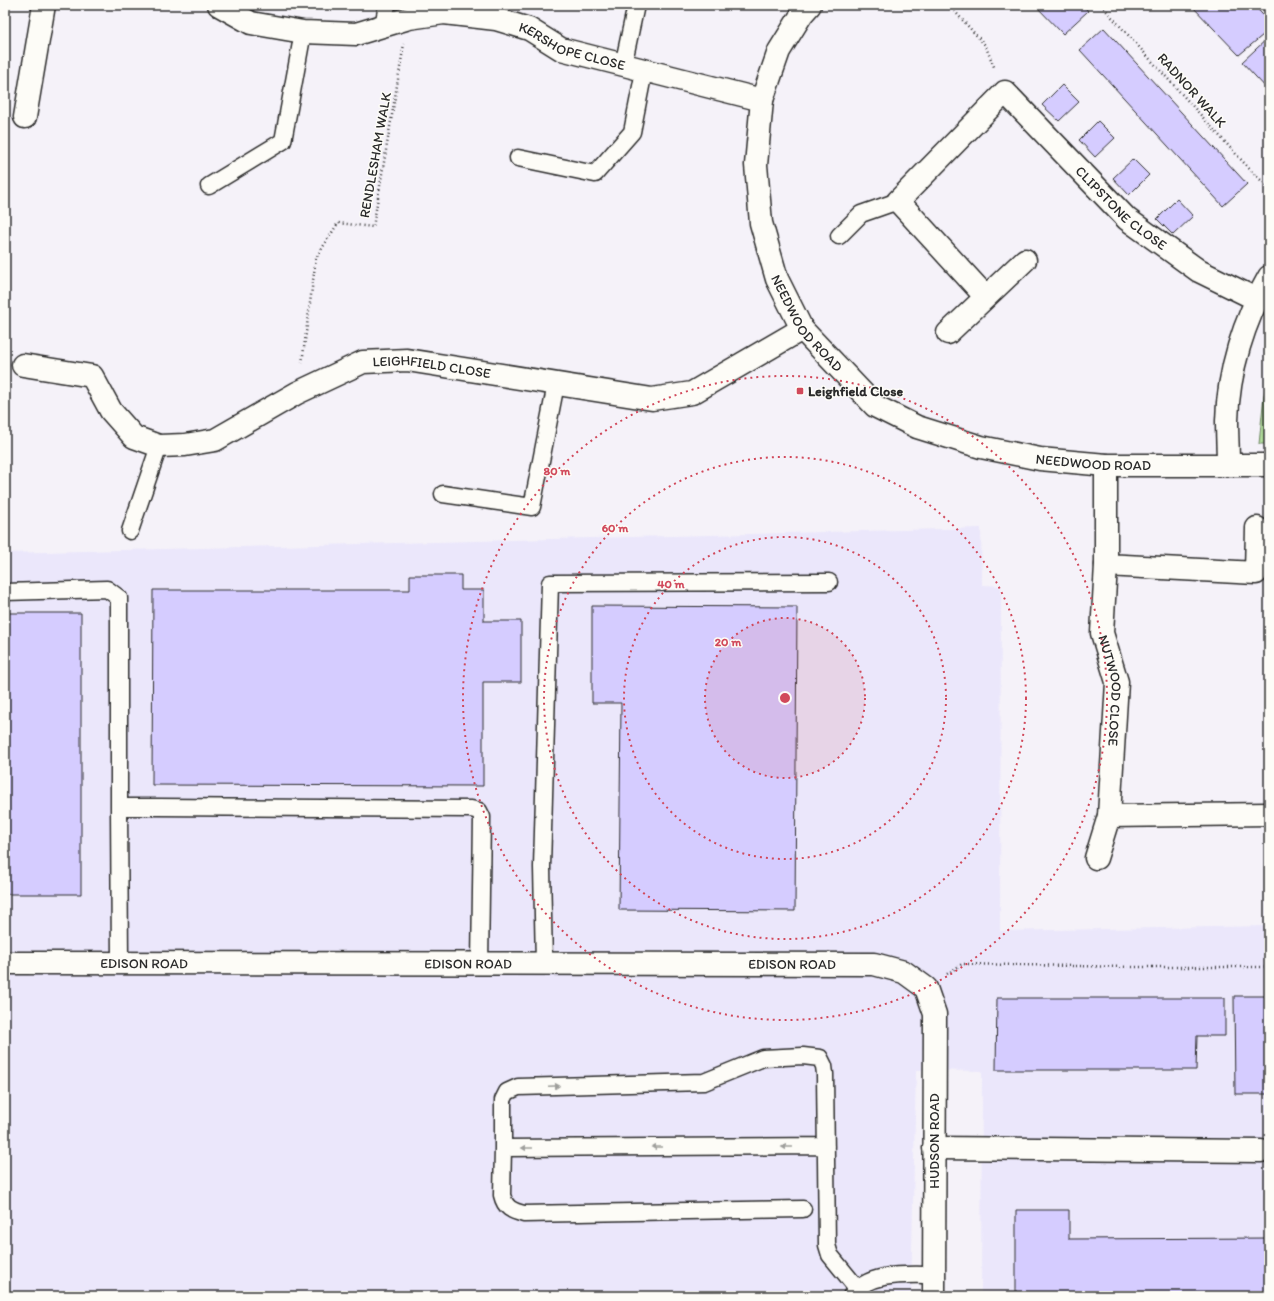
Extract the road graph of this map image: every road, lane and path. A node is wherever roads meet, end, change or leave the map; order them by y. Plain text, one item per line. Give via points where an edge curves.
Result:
1 (44, 5) edge
2 (219, 5) edge
3 (387, 5) edge
4 (636, 5) edge
5 (810, 5) edge
6 (950, 5) edge
7 (1101, 5) edge
8 (409, 18) junction
9 (383, 26) junction
10 (303, 32) junction
11 (623, 66) junction
12 (644, 71) junction
13 (1005, 92) junction
14 (762, 100) junction
15 (25, 117) dead end
16 (518, 158) dead end
17 (209, 186) dead end
18 (1269, 187) edge
19 (898, 201) junction
20 (839, 236) dead end
21 (1025, 260) dead end
22 (1269, 277) edge
23 (986, 296) junction
24 (1256, 300) junction
25 (802, 329) junction
26 (948, 333) dead end
27 (23, 365) dead end
28 (556, 384) junction
29 (297, 393) junction
30 (159, 446) junction
31 (1228, 464) junction
32 (1106, 465) junction
33 (1269, 465) edge
34 (443, 494) dead end
35 (1257, 528) dead end
36 (130, 531) dead end
37 (1106, 565) junction
38 (1262, 575) edge
39 (829, 582) dead end
40 (5, 592) edge
41 (119, 807) junction
42 (1269, 814) edge
43 (1110, 816) junction
44 (1096, 858) dead end
45 (5, 963) edge
46 (120, 963) junction
47 (480, 964) junction
48 (544, 964) junction
49 (1269, 967) edge
50 (926, 988) junction
51 (826, 1146) junction
52 (503, 1148) junction
53 (934, 1148) junction
54 (1260, 1151) dead end
55 (803, 1209) dead end
56 (934, 1285) edge
57 (854, 1292) edge

1 - 15 street
2 - 10 street, KERSHOPE CLOSE via 251,23
3 - 9 lane
4 - 11 lane
5 - 14 street, NEEDWOOD ROAD via 779,51
6 - 13 path via 985,45
7 - 18 path, RADNOR WALK via 1255,175
8 - 9 street, KERSHOPE CLOSE
8 - 11 street, KERSHOPE CLOSE via 444,13 496,19 529,29 561,49
8 - 29 path, RENDLESHAM WALK via 373,227 338,223 316,258
9 - 10 street, KERSHOPE CLOSE via 356,34
10 - 17 lane via 283,141
11 - 12 street, KERSHOPE CLOSE
12 - 14 street, KERSHOPE CLOSE
12 - 16 lane via 632,132 595,174
13 - 19 street
13 - 24 street, CLIPSTONE CLOSE via 1127,219 1200,271
14 - 25 street, NEEDWOOD ROAD via 756,165 761,223 777,279
19 - 20 lane via 861,214
19 - 23 street
21 - 23 street
22 - 24 street
23 - 26 street
24 - 31 street via 1234,360 1227,420
25 - 28 street, LEIGHFIELD CLOSE via 692,393 652,399
25 - 32 street, NEEDWOOD ROAD via 876,406 917,427 1003,452 1040,459
27 - 30 street, LEIGHFIELD CLOSE via 92,376 111,411 134,437
28 - 29 street, LEIGHFIELD CLOSE via 407,360 363,362
28 - 34 lane via 532,507
29 - 30 street, LEIGHFIELD CLOSE via 215,440
30 - 36 lane
31 - 32 street, NEEDWOOD ROAD
31 - 33 street, NEEDWOOD ROAD
32 - 37 street, NUTWOOD CLOSE
35 - 38 street
37 - 38 street
37 - 43 street, NUTWOOD CLOSE via 1102,633 1117,682
39 - 48 lane via 550,583 542,867
40 - 41 lane via 107,590 119,598
41 - 46 lane
41 - 47 lane via 479,811 482,817
42 - 43 street
43 - 44 street, NUTWOOD CLOSE
45 - 46 street, EDISON ROAD
46 - 47 street, EDISON ROAD
47 - 48 street, EDISON ROAD
48 - 50 street, EDISON ROAD via 874,964 904,972
49 - 50 path via 962,964
50 - 53 street, HUDSON ROAD via 934,1014
51 -> 52 lane
52 -> 51 lane via 504,1096 518,1087 704,1082 764,1058 803,1056 820,1058 824,1066
51 - 57 lane via 827,1245 830,1255
52 - 55 lane via 503,1202 514,1212 524,1214
53 - 54 street
53 - 56 street, HUDSON ROAD
56 - 57 lane via 894,1276 871,1280

